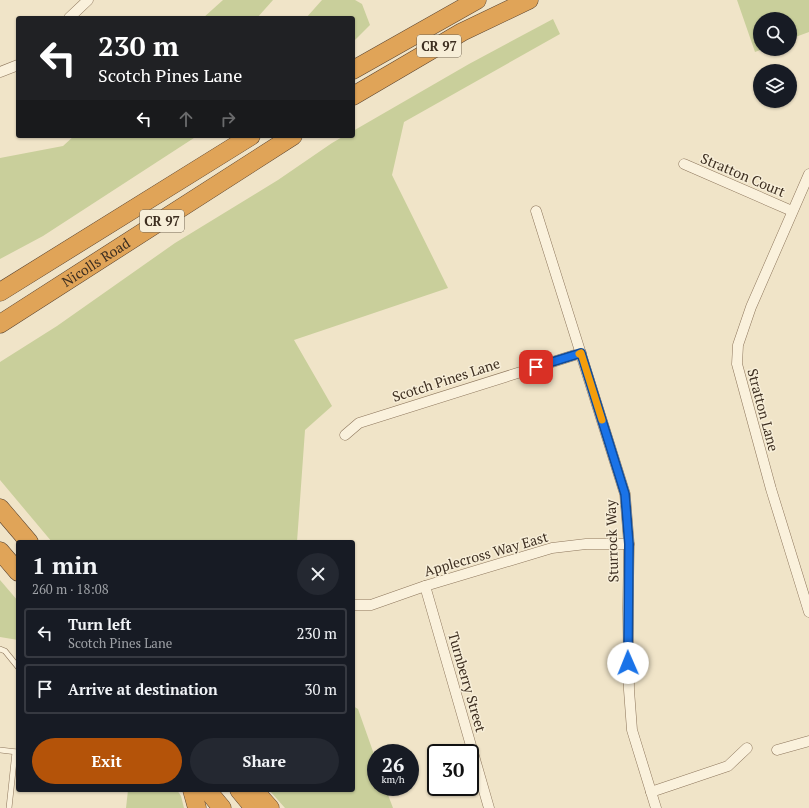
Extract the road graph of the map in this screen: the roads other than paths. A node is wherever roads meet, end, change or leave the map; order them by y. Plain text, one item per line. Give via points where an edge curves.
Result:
1 (88, 0) edge
2 (477, 0) edge
3 (529, 0) edge
4 (71, 16) edge
5 (16, 66) edge
6 (355, 69) edge
7 (0, 72) edge
8 (355, 95) edge
9 (248, 138) edge
10 (290, 138) edge
11 (684, 164) dead end
12 (809, 174) edge
13 (536, 211) dead end
14 (792, 211) junction
15 (0, 292) edge
16 (1, 324) edge
17 (581, 353) junction
18 (345, 435) dead end
19 (0, 508) edge
20 (27, 540) edge
21 (629, 544) junction
22 (0, 551) edge
23 (16, 570) edge
24 (425, 586) junction
25 (355, 605) edge
26 (809, 612) edge
27 (0, 649) edge
28 (16, 665) edge
29 (809, 741) edge
30 (747, 748) dead end
31 (0, 750) edge
32 (777, 750) dead end
33 (16, 752) edge
34 (16, 759) edge
35 (193, 792) edge
36 (209, 792) edge
37 (241, 792) edge
38 (256, 792) edge
39 (651, 792) junction
40 (9, 808) edge
41 (197, 808) edge
42 (222, 808) edge
43 (254, 808) edge
44 (270, 808) edge
45 (489, 808) edge
46 (656, 808) edge

1 - 4 street
2 - 6 highway, CR 97
3 - 8 highway, CR 97 via 462,32
5 - 7 street
9 - 15 highway, Nicolls Road / CR 97
10 - 16 highway, Nicolls Road / CR 97
11 - 14 street, Stratton Court
12 - 14 street, Stratton Lane
13 - 17 street, Sturrock Way
14 - 26 street, Stratton Lane via 751,307 738,345 737,364 771,489
17 - 18 street, Scotch Pines Lane via 359,423
17 - 21 street, Sturrock Way via 625,494
19 - 20 highway
21 - 24 street, Applecross Way East via 586,544 552,548
21 - 39 street, Sturrock Way via 629,690 632,730
22 - 23 highway
24 - 25 street, Applecross Way East via 371,605
24 - 45 street, Turnberry Street
27 - 28 lane via 5,651
29 - 32 street
30 - 39 street via 728,766
31 - 33 lane
34 - 40 lane
35 - 41 highway
36 - 42 highway
37 - 43 highway
38 - 44 highway
39 - 46 street, Sturrock Way

